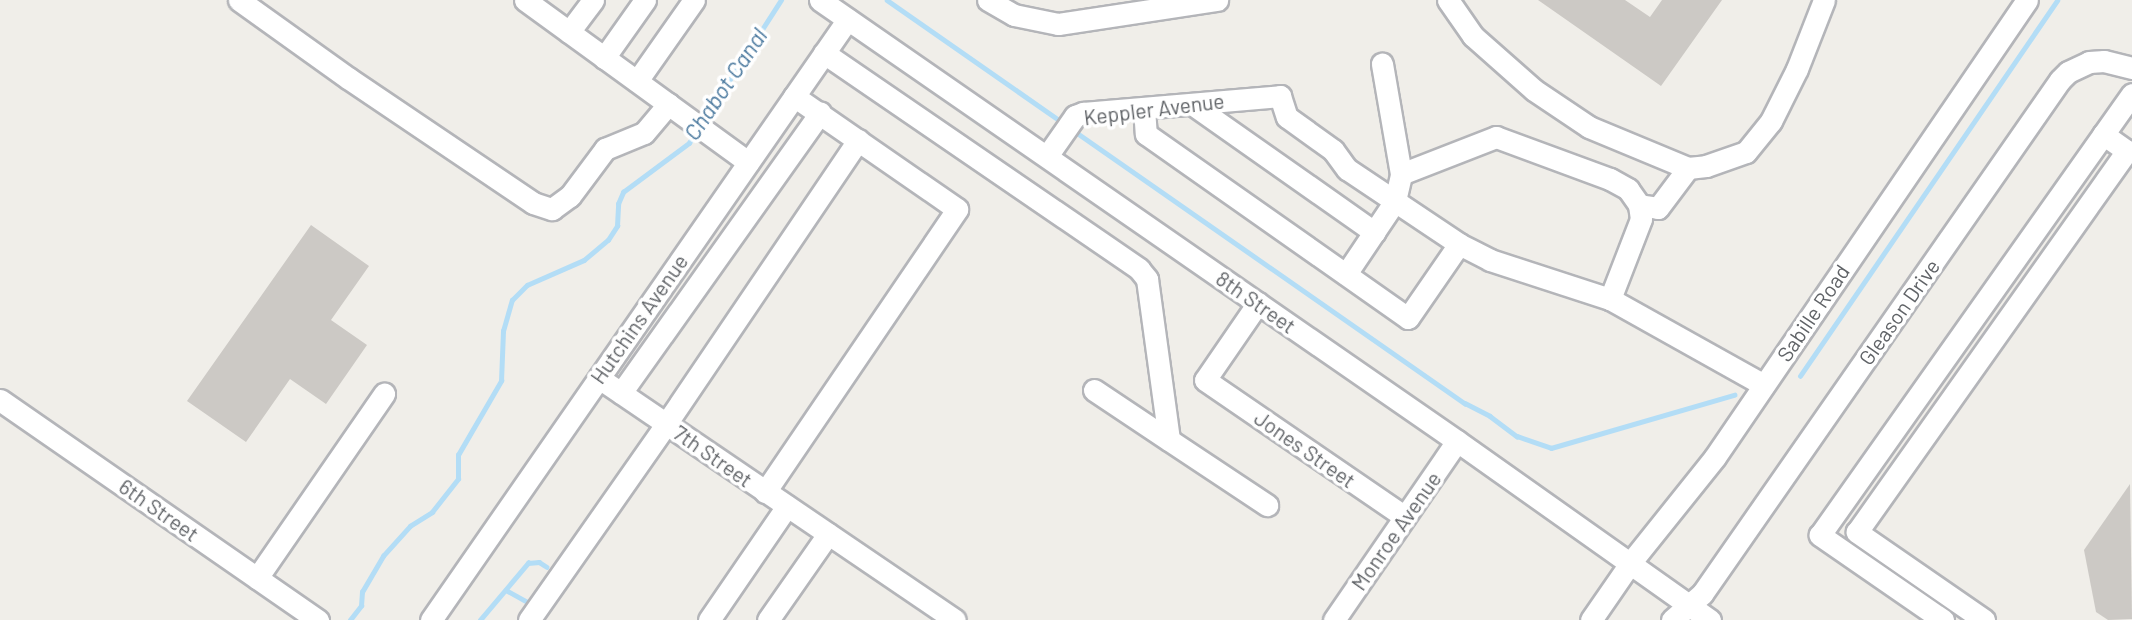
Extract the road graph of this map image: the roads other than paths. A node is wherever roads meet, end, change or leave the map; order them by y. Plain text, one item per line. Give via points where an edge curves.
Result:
1 (239, 0) edge
2 (593, 0) edge
3 (645, 0) edge
4 (694, 0) edge
5 (821, 0) edge
6 (988, 0) edge
7 (1217, 0) edge
8 (1447, 0) edge
9 (1824, 0) edge
10 (2027, 0) edge
11 (533, 2) edge
12 (848, 19) junction
13 (569, 32) junction
14 (824, 53) junction
15 (604, 58) junction
16 (1382, 64) dead end
17 (2132, 68) edge
18 (637, 81) junction
19 (2132, 93) edge
20 (794, 96) junction
21 (1192, 104) junction
22 (1144, 108) junction
23 (675, 109) junction
24 (820, 113) junction
25 (2103, 134) junction
26 (858, 140) junction
27 (2129, 147) edge
28 (1046, 156) junction
29 (748, 162) junction
30 (1688, 167) junction
31 (1401, 174) junction
32 (1395, 201) junction
33 (1639, 205) junction
34 (1374, 232) junction
35 (1459, 244) junction
36 (1346, 274) junction
37 (1610, 299) junction
38 (1258, 303) junction
39 (599, 378) junction
40 (1764, 385) junction
41 (1094, 390) dead end
42 (621, 393) junction
43 (384, 394) dead end
44 (0, 400) edge
45 (666, 424) junction
46 (1169, 440) junction
47 (1457, 441) junction
48 (765, 492) junction
49 (1267, 505) dead end
50 (787, 506) junction
51 (1405, 517) junction
52 (828, 534) junction
53 (1631, 562) junction
54 (257, 578) junction
55 (1690, 606) junction
56 (318, 620) edge
57 (431, 620) edge
58 (529, 620) edge
59 (709, 620) edge
60 (768, 620) edge
61 (954, 620) edge
62 (1334, 620) edge
63 (1591, 620) edge
64 (1672, 620) edge
65 (1710, 620) edge
66 (1943, 620) edge
67 (1984, 620) edge

1 - 23 street via 524,197 552,209 570,196 605,149 644,133
2 - 13 street
3 - 15 street
4 - 18 street
5 - 12 street, 8th Street
6 - 7 street via 1014,15 1058,24
8 - 30 street via 1473,36 1534,90 1589,127
9 - 30 street via 1772,121 1746,152 1706,166
10 - 40 street, Sabille Road
11 - 13 street
12 - 14 street, Hutchins Avenue
12 - 28 street, 8th Street
13 - 15 street
14 - 20 street, Hutchins Avenue
14 - 46 street via 1139,269 1147,279
15 - 18 street
16 - 31 street
17 - 55 street, Gleason Drive via 2089,62 2060,80
18 - 23 street
19 - 25 street
20 - 24 street
20 - 29 street, Hutchins Avenue
21 - 22 street, Keppler Avenue
21 - 32 street, Keppler Avenue via 1280,96 1287,117 1333,150 1347,169
21 - 34 street
22 - 28 street, Keppler Avenue via 1083,113
22 - 36 street via 1146,134
23 - 29 street
24 - 26 street
24 - 42 street
25 - 27 street
25 - 66 street via 1820,535
26 - 45 street
26 - 48 street via 957,209
27 - 67 street via 1857,531
28 - 38 street, 8th Street
29 - 39 street, Hutchins Avenue
30 - 33 street via 1658,208
31 - 32 street
31 - 33 street via 1496,136 1610,179 1628,189
32 - 34 street
32 - 35 street
33 - 37 street via 1641,219
34 - 36 street
35 - 36 street via 1408,318
35 - 37 street via 1490,260
37 - 40 street
38 - 47 street, 8th Street
38 - 51 street, Jones Street via 1205,380
39 - 42 street, 7th Street
39 - 57 street, Hutchins Avenue
40 - 53 street, Sabille Road via 1715,457
41 - 46 street
42 - 45 street, 7th Street
43 - 54 street
44 - 54 street, 6th Street
45 - 48 street, 7th Street
45 - 58 street
46 - 49 street
47 - 51 street, Monroe Avenue
47 - 53 street, 8th Street
48 - 50 street, 7th Street
50 - 52 street, 7th Street
50 - 59 street
51 - 62 street, Monroe Avenue
52 - 60 street
52 - 61 street, 7th Street
53 - 55 street, 8th Street
53 - 63 street, Sabille Road
54 - 56 street, 6th Street
55 - 64 street, Gleason Drive
55 - 65 street, 8th Street

